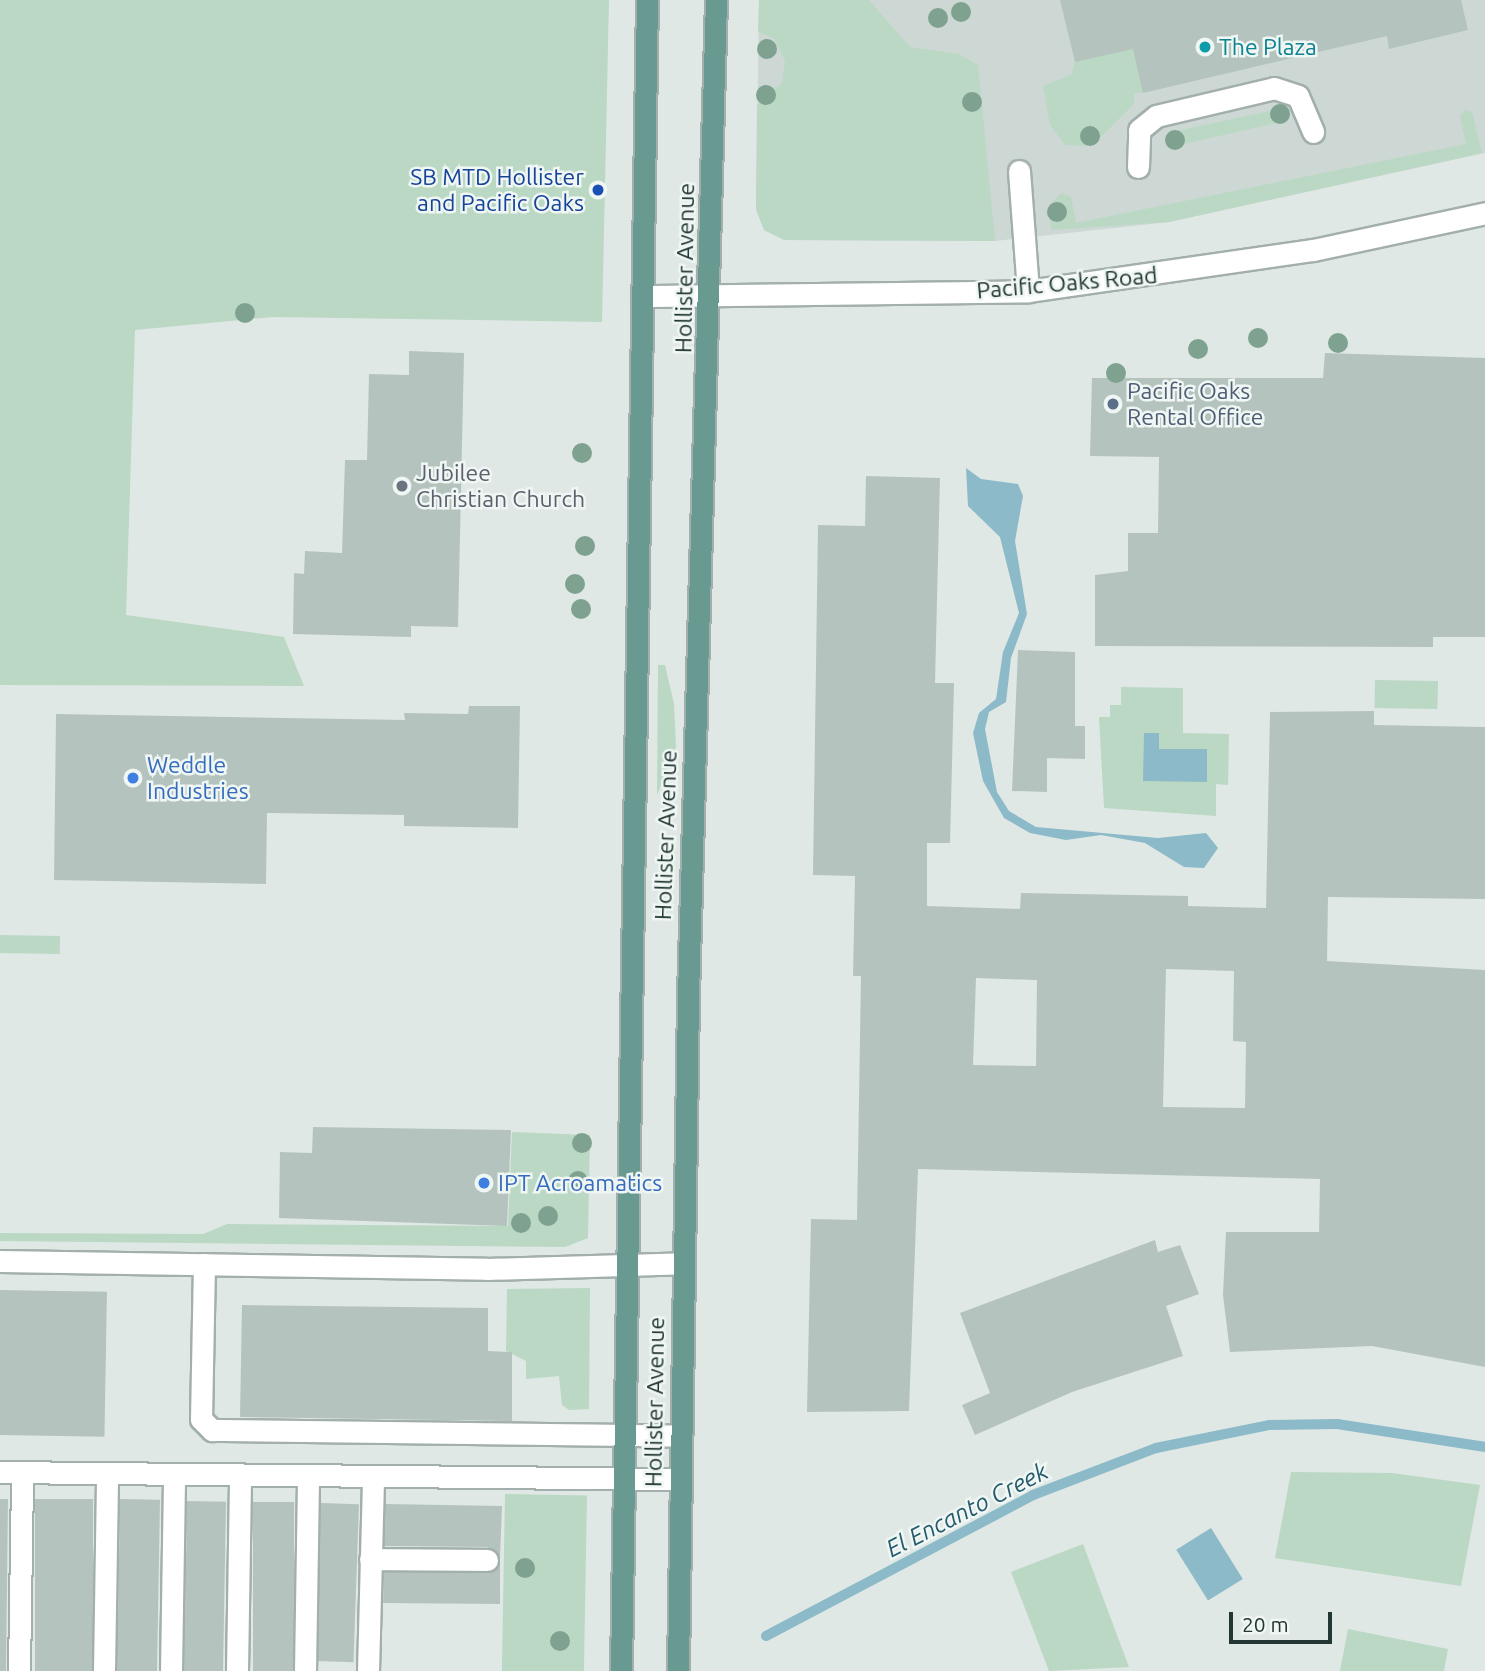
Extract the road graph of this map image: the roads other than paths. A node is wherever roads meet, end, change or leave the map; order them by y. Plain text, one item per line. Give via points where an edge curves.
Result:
1 (647, 0) edge
2 (716, 0) edge
3 (1313, 132) dead end
4 (1138, 167) dead end
5 (1020, 171) dead end
6 (1485, 213) edge
7 (1028, 291) junction
8 (642, 296) junction
9 (711, 297) junction
10 (0, 1261) edge
11 (625, 1263) junction
12 (684, 1263) junction
13 (204, 1264) junction
14 (624, 1434) junction
15 (681, 1436) junction
16 (0, 1472) edge
17 (22, 1473) junction
18 (107, 1474) junction
19 (174, 1474) junction
20 (240, 1475) junction
21 (308, 1476) junction
22 (373, 1476) junction
23 (623, 1477) junction
24 (680, 1479) junction
25 (370, 1559) junction
26 (486, 1560) dead end
27 (19, 1671) edge
28 (104, 1671) edge
29 (171, 1671) edge
30 (237, 1671) edge
31 (305, 1671) edge
32 (368, 1671) edge
33 (621, 1671) edge
34 (678, 1671) edge

1 - 8 main road, Hollister Avenue
2 - 9 main road, Hollister Avenue
3 - 4 street via 1298,96 1274,88 1156,116 1139,130
5 - 7 street
6 - 7 street, Pacific Oaks Road via 1313,250
7 - 9 street, Pacific Oaks Road
8 - 9 street, Pacific Oaks Road
8 - 11 main road, Hollister Avenue
9 - 12 main road, Hollister Avenue
10 - 13 street
11 - 12 street
11 - 13 street via 487,1269
11 - 14 main road, Hollister Avenue
12 - 15 main road, Hollister Avenue
13 - 14 street via 205,1427
14 - 15 street
14 - 23 main road, Hollister Avenue
15 - 24 main road, Hollister Avenue
16 - 17 street
17 - 18 street
17 - 27 street
18 - 19 street
18 - 28 street
19 - 20 street
19 - 29 street
20 - 21 street
20 - 30 street
21 - 22 street
21 - 31 street
22 - 23 street
22 - 25 street
23 - 24 street
23 - 33 main road, Hollister Avenue
24 - 34 main road, Hollister Avenue
25 - 26 street
25 - 32 street

